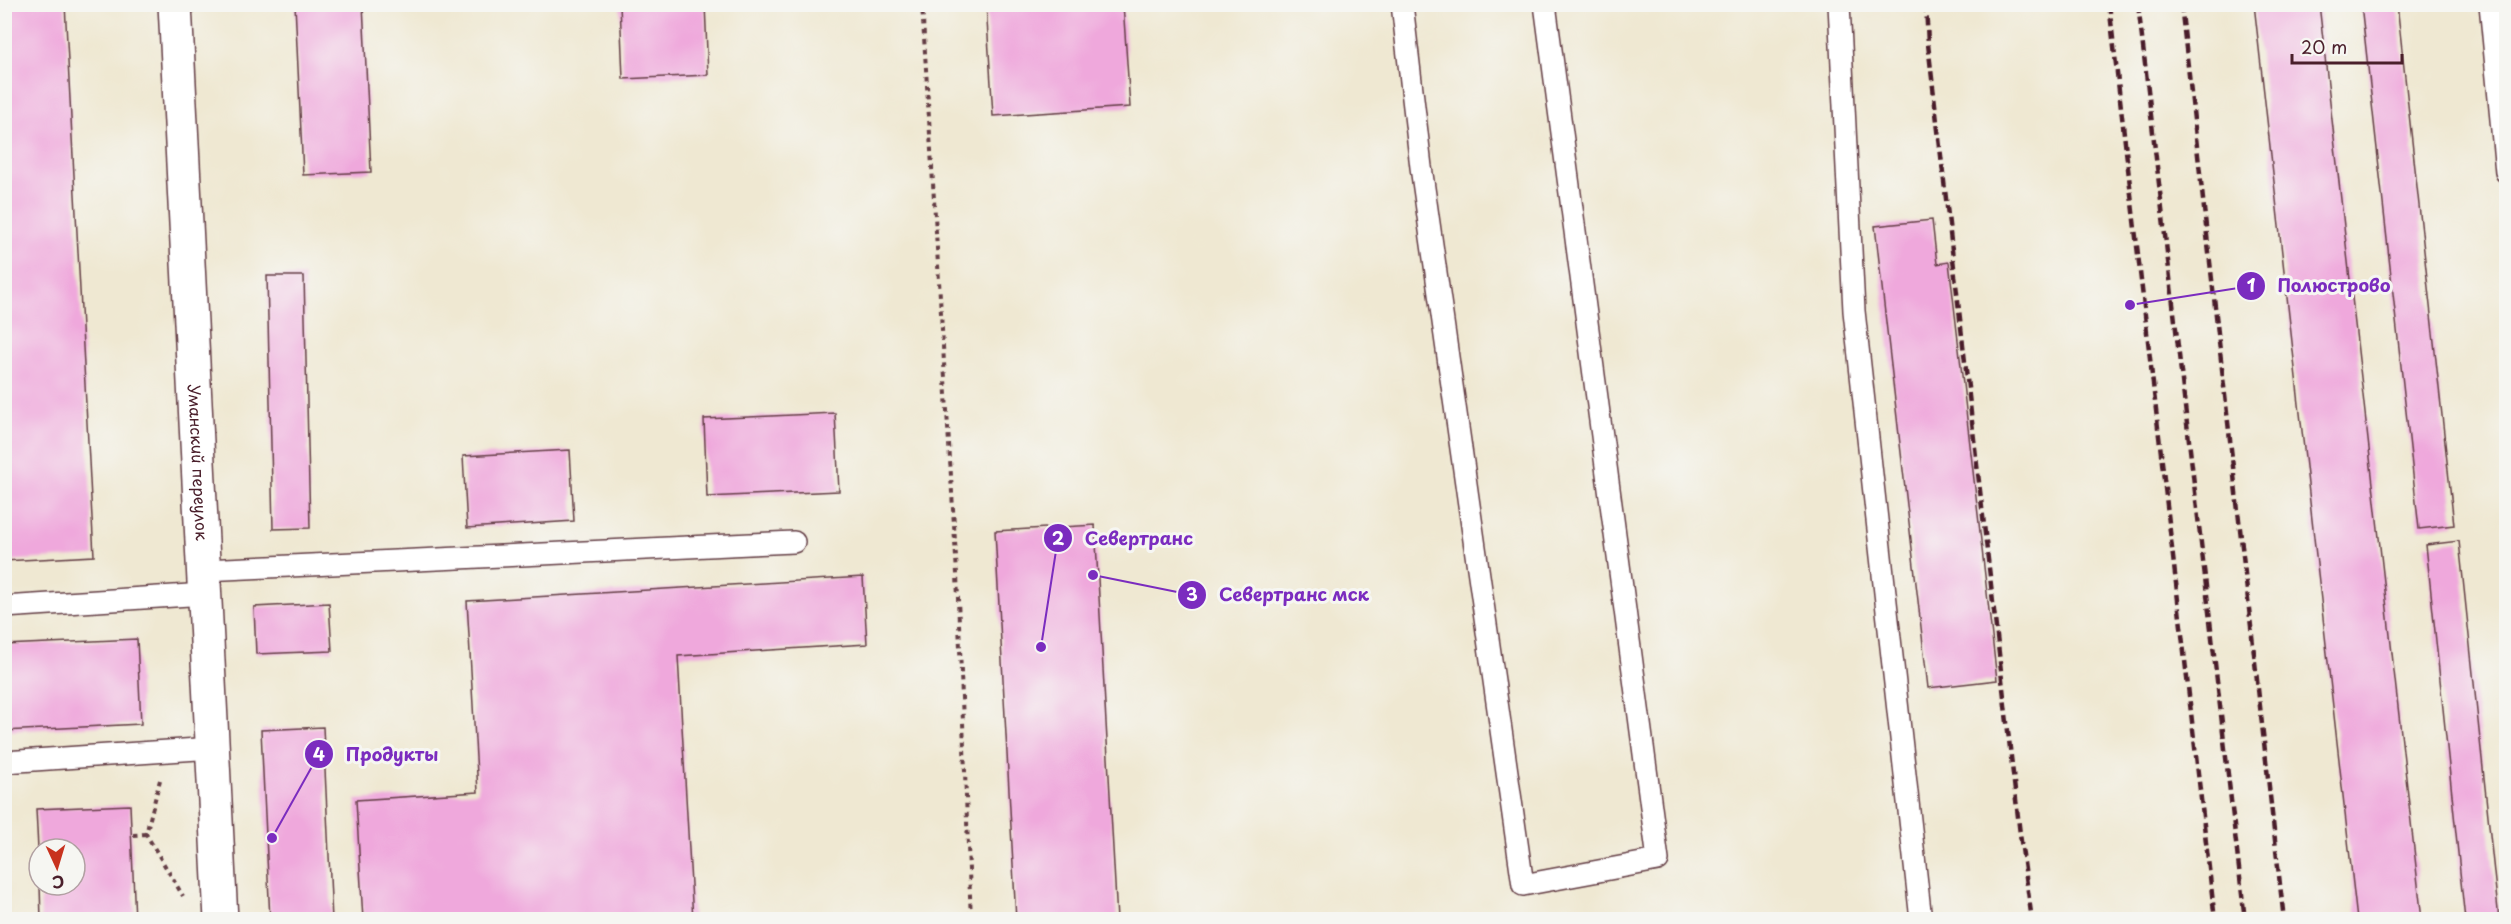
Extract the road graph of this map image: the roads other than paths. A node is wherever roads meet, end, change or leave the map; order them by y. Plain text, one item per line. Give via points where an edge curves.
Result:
1 (175, 4) edge
2 (1402, 4) edge
3 (1545, 4) edge
4 (1839, 4) edge
5 (2490, 4) edge
6 (2506, 172) edge
7 (794, 542) dead end
8 (205, 582) junction
9 (4, 607) edge
10 (213, 748) junction
11 (4, 762) edge
12 (221, 920) edge
13 (1921, 920) edge

1 - 8 street, Уманский переулок
2 - 3 lane via 1421,167 1523,885 1658,860
4 - 13 lane via 1854,311
5 - 6 lane
7 - 8 lane
8 - 9 lane
8 - 10 street, Уманский переулок
10 - 11 lane
10 - 12 street, Уманский переулок

